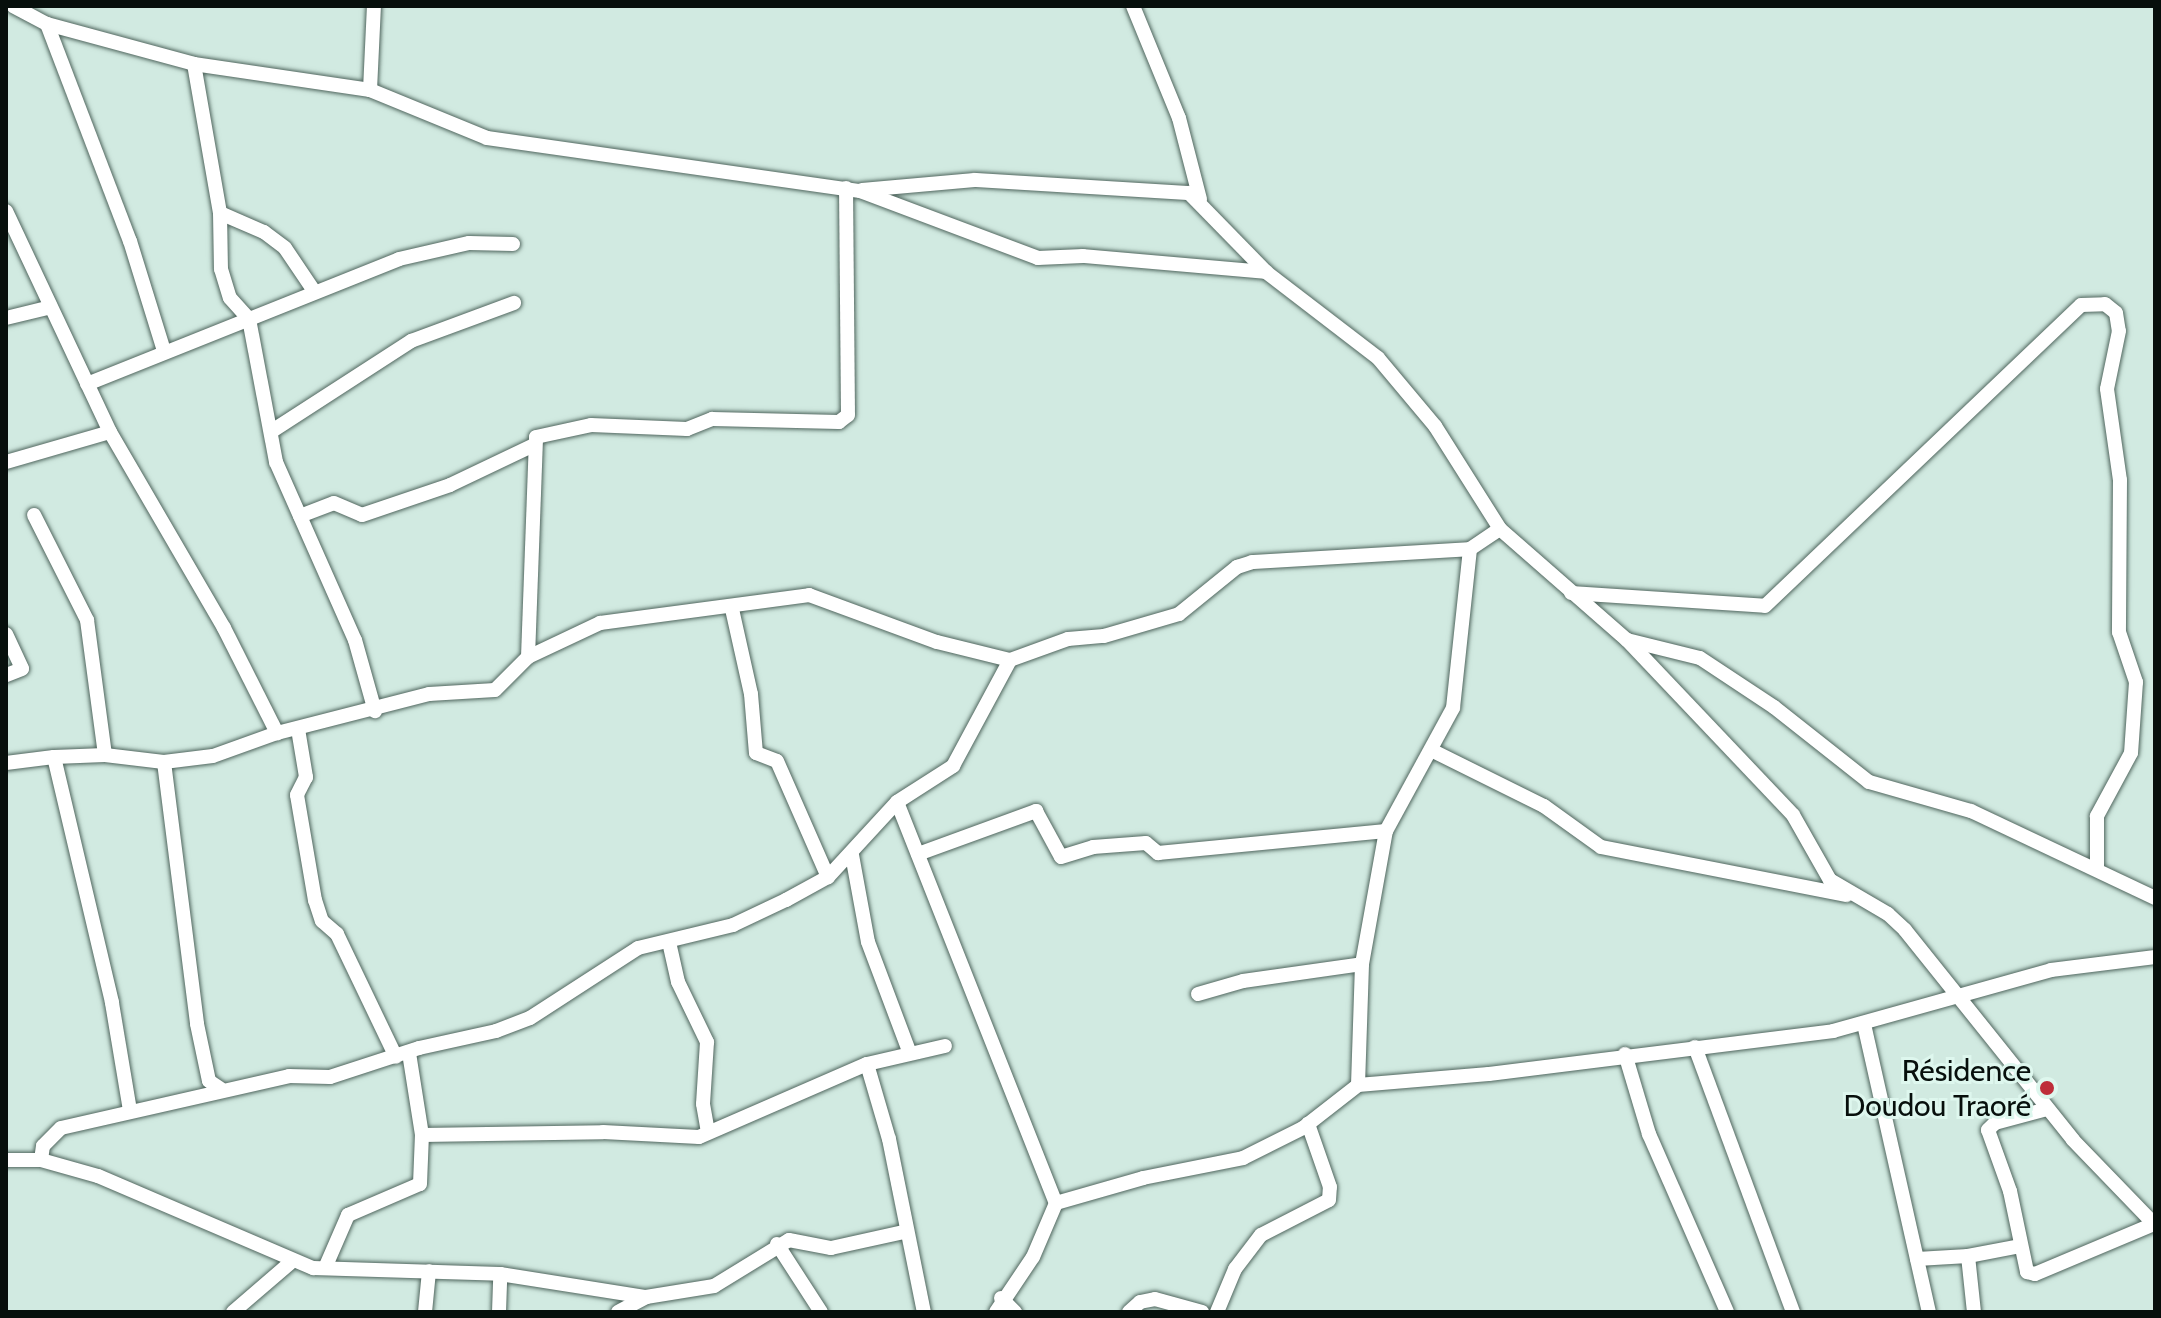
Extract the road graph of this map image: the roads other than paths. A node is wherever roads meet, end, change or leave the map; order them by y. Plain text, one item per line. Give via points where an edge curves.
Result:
1 (13, 6) edge
2 (374, 6) edge
3 (1133, 6) edge
4 (47, 24) junction
5 (194, 64) junction
6 (370, 90) junction
7 (853, 189) junction
8 (1200, 199) junction
9 (6, 211) edge
10 (220, 213) junction
11 (513, 244) dead end
12 (1266, 272) junction
13 (314, 291) junction
14 (514, 303) dead end
15 (51, 307) junction
16 (6, 318) edge
17 (249, 319) junction
18 (164, 351) junction
19 (87, 384) junction
20 (272, 431) junction
21 (110, 432) junction
22 (534, 445) junction
23 (6, 462) edge
24 (34, 515) dead end
25 (300, 516) junction
26 (1500, 529) junction
27 (1470, 549) junction
28 (1570, 593) junction
29 (732, 609) junction
30 (6, 634) edge
31 (1627, 640) junction
32 (528, 657) junction
33 (1010, 660) junction
34 (6, 675) edge
35 (375, 711) junction
36 (298, 729) junction
37 (277, 733) junction
38 (1431, 750) junction
39 (105, 755) junction
40 (54, 757) junction
41 (164, 762) junction
42 (6, 763) edge
43 (897, 802) junction
44 (1386, 831) junction
45 (918, 854) junction
46 (852, 855) junction
47 (2097, 868) junction
48 (828, 877) junction
49 (2155, 898) edge
50 (1862, 899) junction
51 (669, 942) junction
52 (2155, 957) edge
53 (1362, 964) junction
54 (1198, 994) dead end
55 (1955, 999) junction
56 (1864, 1024) junction
57 (945, 1046) dead end
58 (1695, 1047) junction
59 (909, 1051) junction
60 (1625, 1054) junction
61 (402, 1055) junction
62 (867, 1064) junction
63 (1358, 1085) junction
64 (221, 1089) junction
65 (2047, 1109) junction
66 (130, 1110) junction
67 (1308, 1124) junction
68 (708, 1133) junction
69 (422, 1135) junction
70 (6, 1160) edge
71 (41, 1160) junction
72 (1056, 1203) junction
73 (2154, 1224) edge
74 (904, 1232) junction
75 (777, 1244) junction
76 (2021, 1246) junction
77 (1968, 1256) junction
78 (1917, 1259) junction
79 (290, 1263) junction
80 (325, 1268) junction
81 (429, 1271) junction
82 (500, 1274) junction
83 (646, 1297) junction
84 (999, 1305) edge
85 (233, 1312) edge
86 (425, 1312) edge
87 (499, 1312) edge
88 (618, 1312) edge
89 (821, 1312) edge
90 (924, 1312) edge
91 (1015, 1312) edge
92 (1129, 1312) edge
93 (1202, 1312) edge
94 (1217, 1312) edge
95 (1727, 1312) edge
96 (1793, 1312) edge
97 (1929, 1312) edge
98 (1974, 1312) edge

1 - 4 street
2 - 6 street
3 - 8 street via 1169,89
4 - 5 street
4 - 18 street via 130,241
5 - 6 street
5 - 10 street
6 - 7 street via 487,138
7 - 8 street via 975,180 1165,190
7 - 12 street via 1038,258 1083,256
7 - 22 street via 851,399 845,420 712,419 687,429 591,425 539,436
8 - 12 street
9 - 15 street
10 - 13 street via 264,232 285,248
10 - 17 street via 226,286
11 - 13 street via 469,243 399,259
12 - 26 street via 1378,358 1435,426
13 - 17 street
14 - 20 street via 411,341
15 - 16 street
15 - 19 street
17 - 18 street
17 - 20 street
18 - 19 street
19 - 21 street
20 - 25 street via 276,462
21 - 23 street
21 - 37 street via 224,628
22 - 25 street via 450,485 362,515 334,503
22 - 32 street
24 - 39 street via 87,620
25 - 35 street via 355,640
26 - 27 street
26 - 28 street
27 - 33 street via 1252,562 1237,567 1179,614 1104,636 1068,639
27 - 38 street via 1455,702
28 - 31 street
28 - 47 street via 1765,606 2081,305 2105,304 2116,313 2119,331 2107,389 2120,480 2119,632 2136,682 2131,753 2097,816
29 - 32 street via 600,623
29 - 33 street via 820,597 937,642
29 - 48 street via 751,694 756,753 777,761
30 - 34 street via 22,669
31 - 47 street via 1700,658 1774,707 1869,782 1971,811
31 - 50 street via 1793,815 1830,880
32 - 35 street via 495,690 429,694
33 - 43 street via 953,766
35 - 36 street
36 - 37 street
36 - 61 street via 306,777 297,795 315,900 322,921 337,934
37 - 41 street via 234,752
38 - 44 street
38 - 50 street via 1544,806 1601,847
39 - 40 street
39 - 41 street
40 - 42 street
40 - 66 street via 112,1003
41 - 64 street via 197,1024 209,1081
43 - 45 street
43 - 46 street via 867,830
44 - 45 street via 1158,853 1146,843 1093,847 1061,857 1036,811
44 - 53 street
45 - 72 street
46 - 48 street
46 - 59 street via 868,942
47 - 49 street
48 - 51 street via 733,925
50 - 55 street via 1905,930
51 - 61 street via 638,948 530,1018
51 - 68 street via 678,982 707,1042 703,1097
52 - 55 street via 2051,970
53 - 54 street via 1243,981
53 - 63 street
55 - 56 street
55 - 65 street
56 - 58 street
56 - 78 street
57 - 59 street
58 - 60 street
58 - 96 street
59 - 62 street
60 - 63 street via 1489,1074
60 - 95 street via 1649,1134
61 - 64 street via 330,1077 298,1075
61 - 69 street
62 - 68 street
62 - 74 street via 889,1139
63 - 67 street
64 - 66 street
65 - 73 street
65 - 76 street via 1995,1123 1988,1130 2010,1191
66 - 71 street via 61,1128 43,1146
67 - 72 street via 1243,1158
67 - 94 street via 1330,1187 1329,1200 1261,1235 1235,1269
68 - 69 street
69 - 80 street via 418,1187 348,1215
70 - 71 street
71 - 79 street via 169,1203
72 - 84 street via 1033,1257
73 - 76 street via 2035,1274 2027,1272
74 - 75 street via 831,1248 789,1240
74 - 90 street
75 - 83 street via 714,1286
75 - 89 street
76 - 77 street
77 - 78 street
77 - 98 street
78 - 97 street
79 - 80 street
79 - 85 street
80 - 81 street
81 - 82 street
81 - 86 street
82 - 83 street
82 - 87 street
83 - 88 street
84 - 91 street
92 - 93 street via 1140,1302 1155,1299

